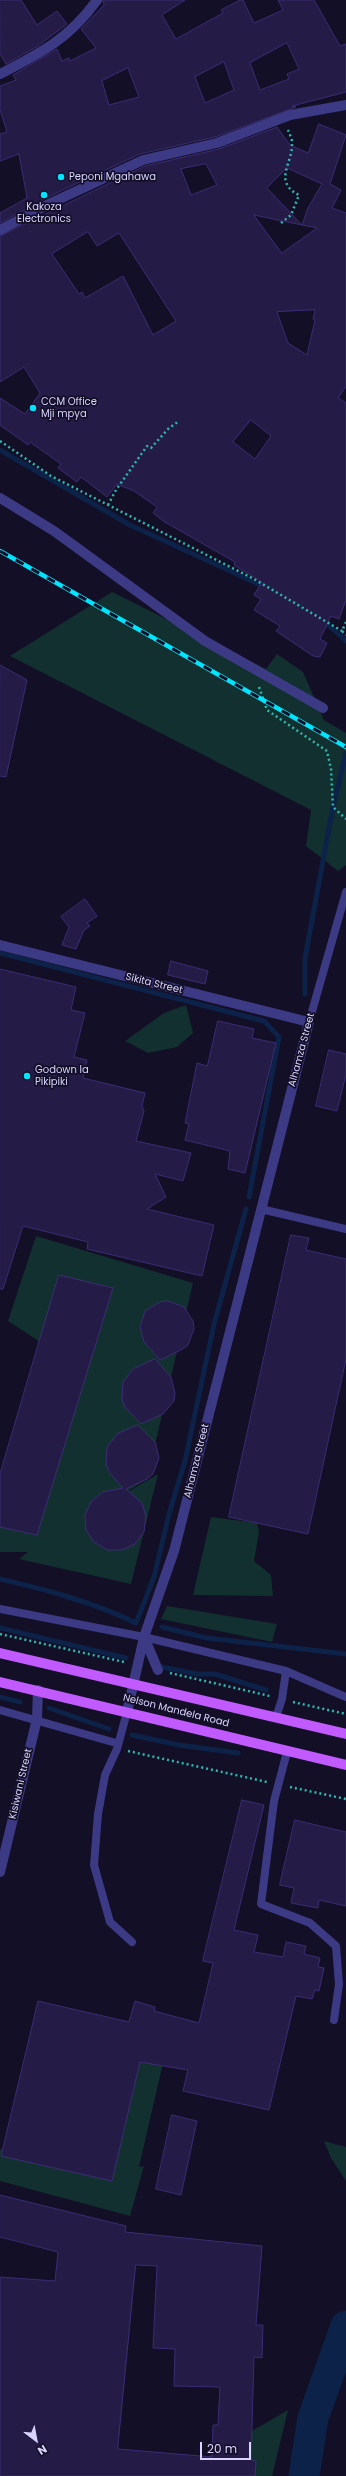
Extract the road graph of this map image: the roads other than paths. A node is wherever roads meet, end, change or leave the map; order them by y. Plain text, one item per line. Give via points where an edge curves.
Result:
1 (97, 0) edge
2 (0, 74) edge
3 (346, 105) edge
4 (0, 230) edge
5 (0, 498) edge
6 (323, 708) dead end
7 (346, 892) edge
8 (0, 945) edge
9 (309, 1022) junction
10 (261, 1209) junction
11 (346, 1229) edge
12 (0, 1609) edge
13 (144, 1637) junction
14 (0, 1653) edge
15 (158, 1670) road end
16 (286, 1671) junction
17 (0, 1682) edge
18 (134, 1684) junction
19 (38, 1690) junction
20 (346, 1697) edge
21 (0, 1710) edge
22 (127, 1712) junction
23 (276, 1717) junction
24 (37, 1719) junction
25 (346, 1734) edge
26 (116, 1746) junction
27 (287, 1752) junction
28 (346, 1765) edge
29 (0, 1872) edge
30 (132, 1942) dead end
31 (334, 2020) dead end

1 - 2 street via 82,21 64,38
3 - 4 street via 290,115 217,143 143,160
5 - 6 street via 54,531 205,641
7 - 9 lane, Alhamza Street
8 - 9 street, Sikita Street
9 - 10 street, Alhamza Street
10 - 11 lane
10 - 13 street, Alhamza Street via 174,1550
12 - 13 lane
13 - 15 street
13 - 16 lane
13 - 18 street, Alhamza Street
14 - 18 main road, Nelson Mandela Road
16 - 20 lane
16 - 23 lane via 282,1699
17 - 19 main road, Nelson Mandela Road
18 - 22 street, Alhamza Street
18 - 23 main road, Nelson Mandela Road
19 - 22 main road, Nelson Mandela Road
19 - 24 street
21 - 24 lane
22 - 26 lane
22 - 27 main road, Nelson Mandela Road
23 - 25 main road, Nelson Mandela Road
24 - 26 lane
24 - 29 street, Kisiwani Street
26 - 30 lane via 105,1775 98,1814 94,1865 110,1922
27 - 28 main road, Nelson Mandela Road
27 - 31 lane via 274,1801 261,1904 310,1923 336,1946 339,1984

